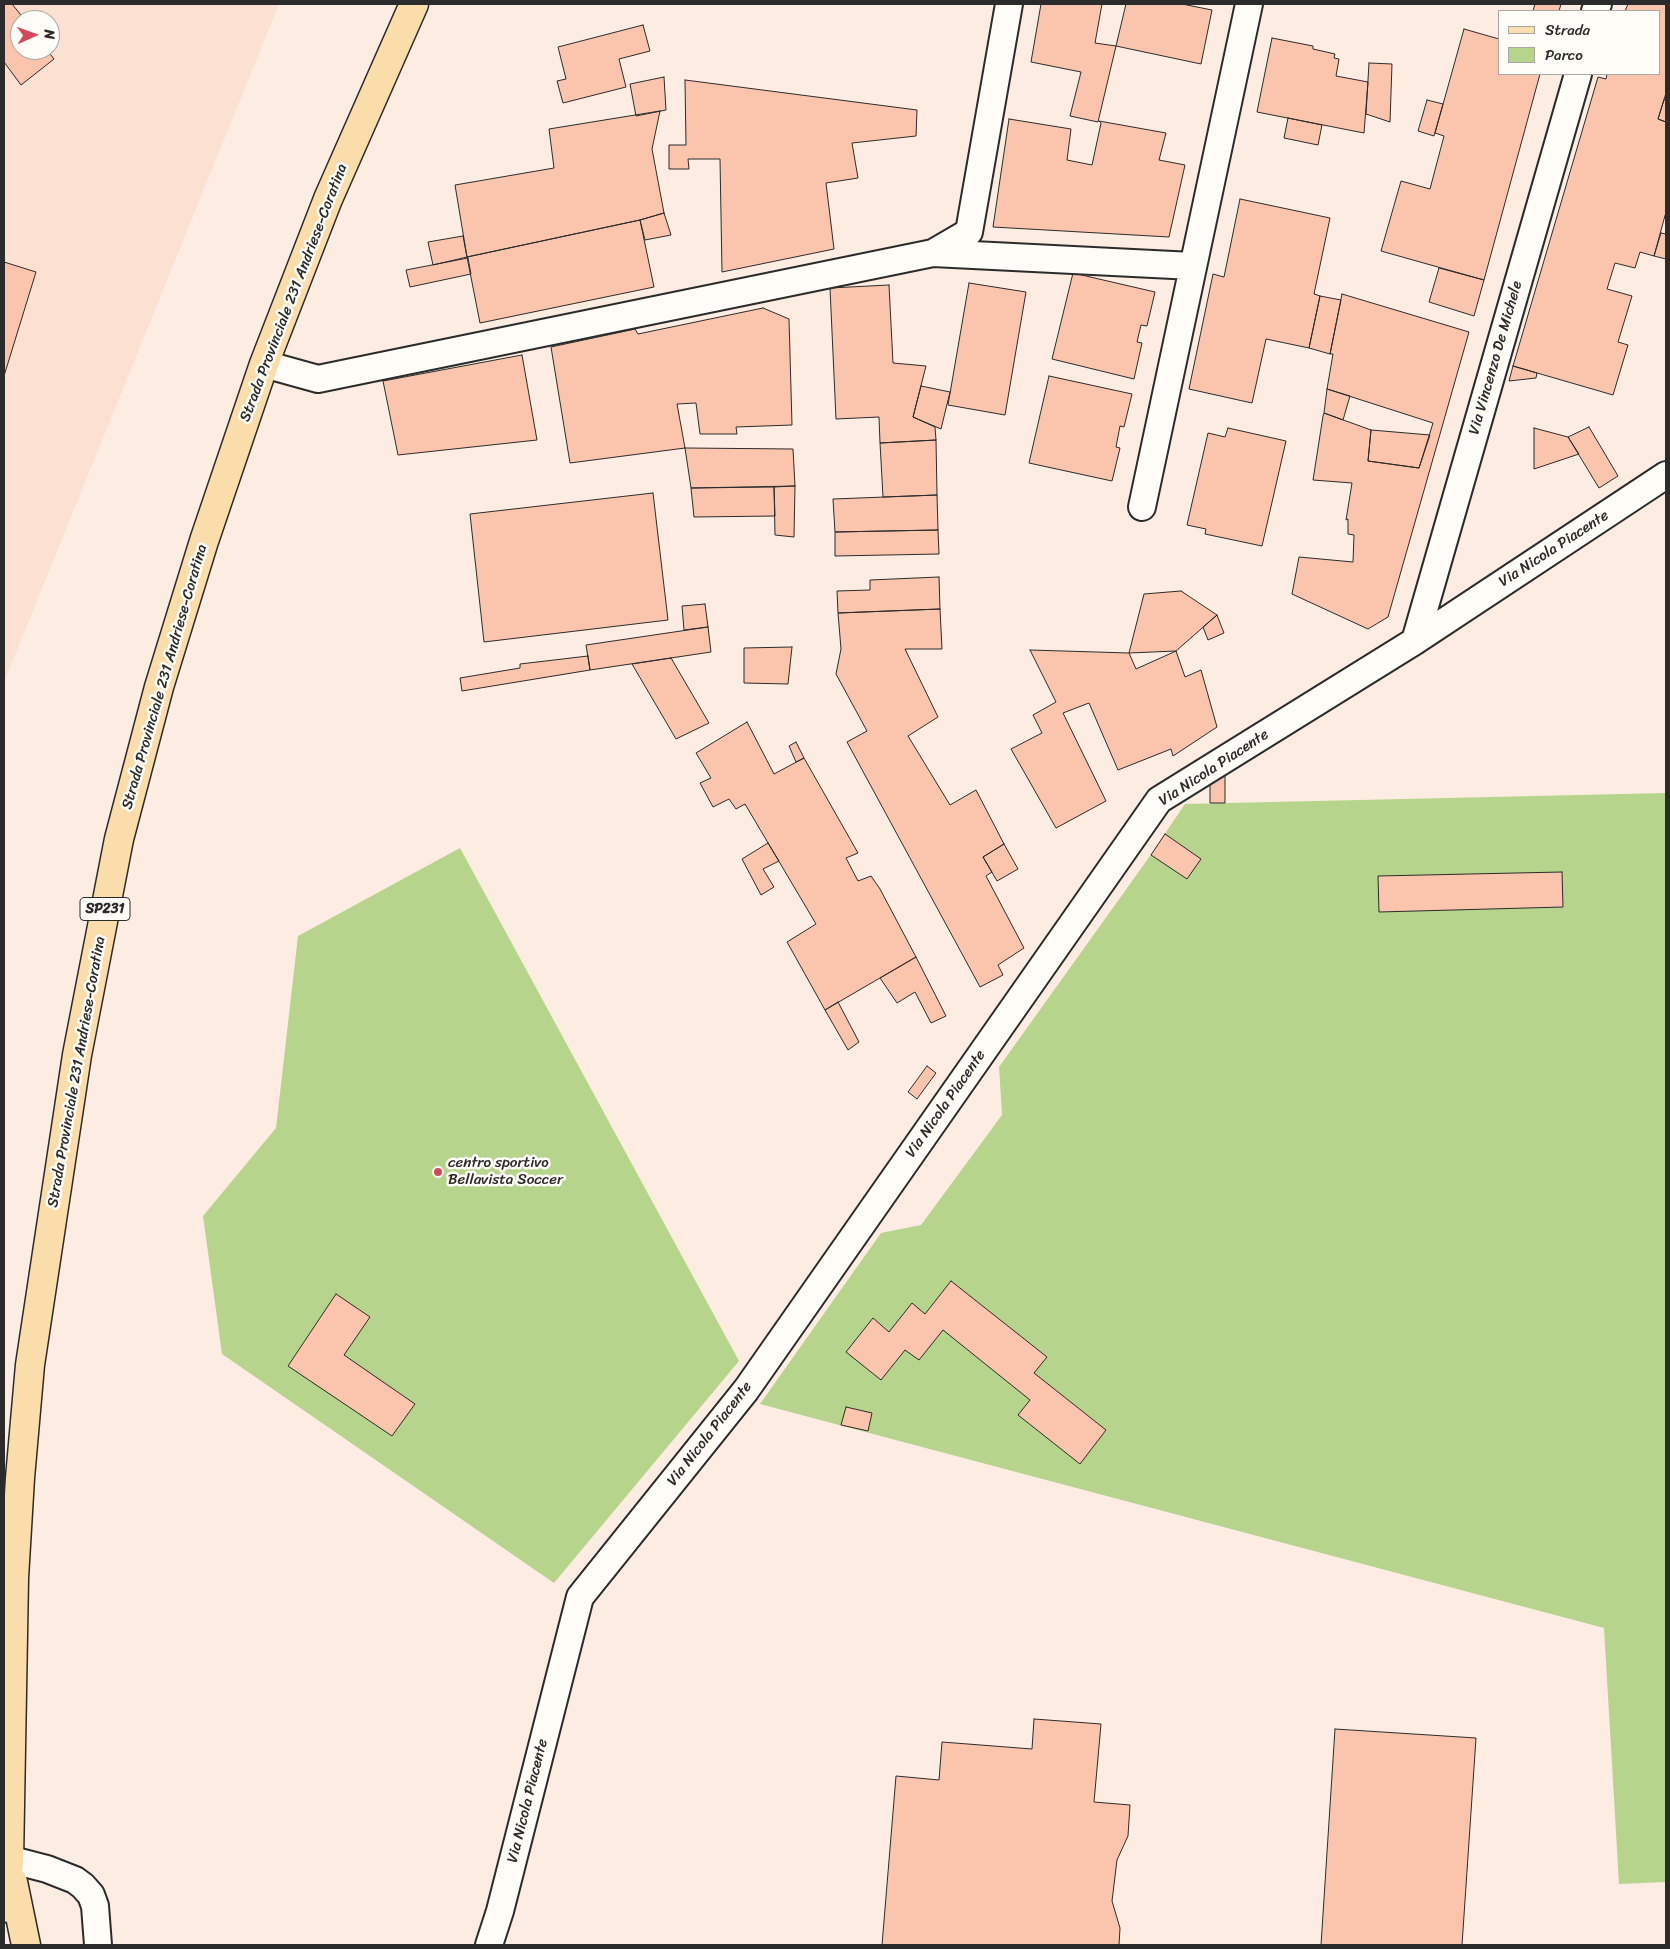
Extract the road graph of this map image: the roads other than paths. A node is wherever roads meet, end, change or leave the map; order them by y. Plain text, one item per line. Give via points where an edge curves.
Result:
1 (414, 4) edge
2 (1009, 4) edge
3 (1249, 4) edge
4 (1578, 75) edge
5 (933, 253) junction
6 (1193, 266) junction
7 (264, 364) junction
8 (1666, 475) edge
9 (1142, 507) dead end
10 (1415, 641) junction
11 (6, 1861) edge
12 (4, 1908) edge
13 (26, 1945) edge
14 (98, 1945) edge
15 (489, 1945) edge

1 - 7 main road, Strada Provinciale 231 Andriese-Coratina / SP231 via 328,199
2 - 5 street via 968,232
3 - 6 street
4 - 10 street, Via Vincenzo De Michele
5 - 6 street
5 - 7 street via 318,379
6 - 9 street
7 - 11 main road, Strada Provinciale 231 Andriese-Coratina / SP231 via 204,541 154,706 119,839 77,1055 30,1366 20,1478
8 - 10 street, Via Nicola Piacente
10 - 15 street, Via Nicola Piacente via 1159,800 746,1390 580,1597
11 - 12 main road, Strada Provinciale 231 Andriese-Coratina / SP231
11 - 13 main road, Strada Provinciale 231 Andriese-Coratina / SP231
11 - 14 street via 47,1869 83,1886 95,1906

